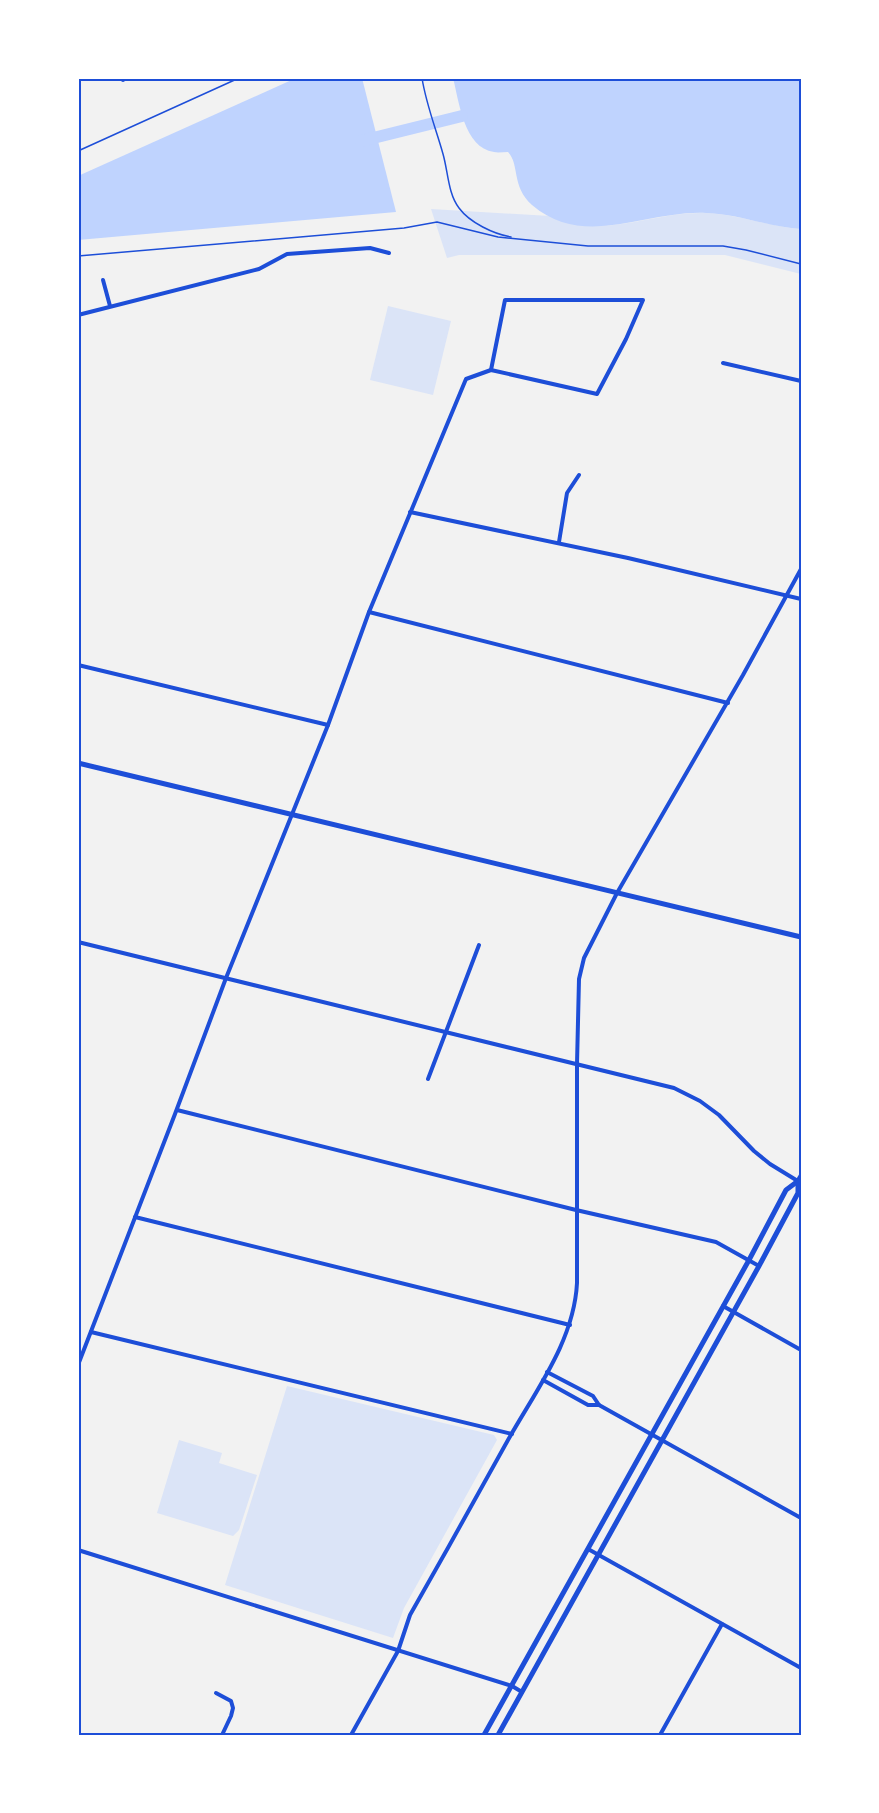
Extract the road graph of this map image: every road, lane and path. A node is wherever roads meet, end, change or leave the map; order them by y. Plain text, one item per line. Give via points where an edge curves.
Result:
1 (239, 78) edge
2 (422, 78) edge
3 (78, 151) edge
4 (515, 238) junction
5 (389, 253) dead end
6 (78, 256) edge
7 (801, 264) edge
8 (103, 280) dead end
9 (110, 306) junction
10 (78, 315) edge
11 (723, 363) dead end
12 (491, 370) junction
13 (801, 381) edge
14 (579, 475) dead end
15 (410, 512) junction
16 (559, 542) junction
17 (801, 569) edge
18 (785, 595) junction
19 (801, 599) edge
20 (369, 612) junction
21 (78, 665) edge
22 (728, 703) junction
23 (328, 725) junction
24 (78, 763) edge
25 (292, 815) junction
26 (617, 893) junction
27 (801, 937) edge
28 (78, 942) edge
29 (479, 945) dead end
30 (226, 978) junction
31 (446, 1033) junction
32 (577, 1064) junction
33 (428, 1079) dead end
34 (177, 1110) junction
35 (800, 1180) edge
36 (576, 1210) junction
37 (135, 1218) junction
38 (749, 1260) junction
39 (759, 1266) junction
40 (723, 1306) junction
41 (733, 1312) junction
42 (570, 1324) junction
43 (91, 1332) junction
44 (801, 1350) edge
45 (78, 1365) edge
46 (547, 1372) junction
47 (543, 1380) junction
48 (599, 1405) junction
49 (512, 1434) junction
50 (651, 1434) junction
51 (662, 1440) junction
52 (801, 1518) edge
53 (588, 1549) junction
54 (78, 1550) edge
55 (598, 1555) junction
56 (722, 1624) junction
57 (398, 1651) junction
58 (801, 1668) edge
59 (512, 1686) junction
60 (522, 1692) junction
61 (216, 1693) dead end
62 (222, 1735) edge
63 (351, 1735) edge
64 (484, 1735) edge
65 (498, 1735) edge
66 (660, 1735) edge

1 - 3 path
2 - 4 path via 458,207 491,232
4 - 6 path via 489,236 441,223
4 - 7 path via 588,246 723,246
5 - 9 street via 370,248 287,254 259,268
8 - 9 street
9 - 10 street
11 - 13 street
12 - 12 street via 505,300 643,300 597,394
12 - 15 street via 466,379
14 - 16 street via 567,493
15 - 16 street
15 - 20 street
16 - 18 street
17 - 18 street
18 - 19 street
18 - 22 street
20 - 22 street
20 - 23 street
21 - 23 street
22 - 26 street
23 - 25 street
24 - 25 main road
25 - 26 main road
25 - 30 street
26 - 27 main road
26 - 32 street via 584,958 579,979
28 - 30 street
29 - 31 street
30 - 31 street
30 - 34 street
31 - 32 street
31 - 33 street
32 - 35 street via 674,1088 700,1101 770,1164
32 - 36 street
34 - 36 street
34 - 37 street
35 - 38 main road via 786,1190
35 - 39 main road via 798,1193
36 - 38 street via 716,1242
36 - 42 street via 576,1303
37 - 42 street
37 - 43 street
38 - 39 street
38 - 40 main road
39 - 41 main road
40 - 41 street
40 - 50 main road
41 - 44 street
41 - 51 main road
42 - 46 street
43 - 45 street
43 - 49 street
46 - 47 street
46 - 48 street via 593,1396
47 - 48 street via 588,1405
47 - 49 street
48 - 50 street
49 - 57 street via 411,1615
50 - 51 street
50 - 53 main road
51 - 52 street
51 - 55 main road
53 - 55 street
53 - 59 main road
54 - 57 street
55 - 56 street
55 - 60 main road
56 - 58 street
56 - 66 street
57 - 59 street
57 - 63 street
59 - 60 street
59 - 64 main road
60 - 65 main road
61 - 62 street via 231,1701 233,1708

